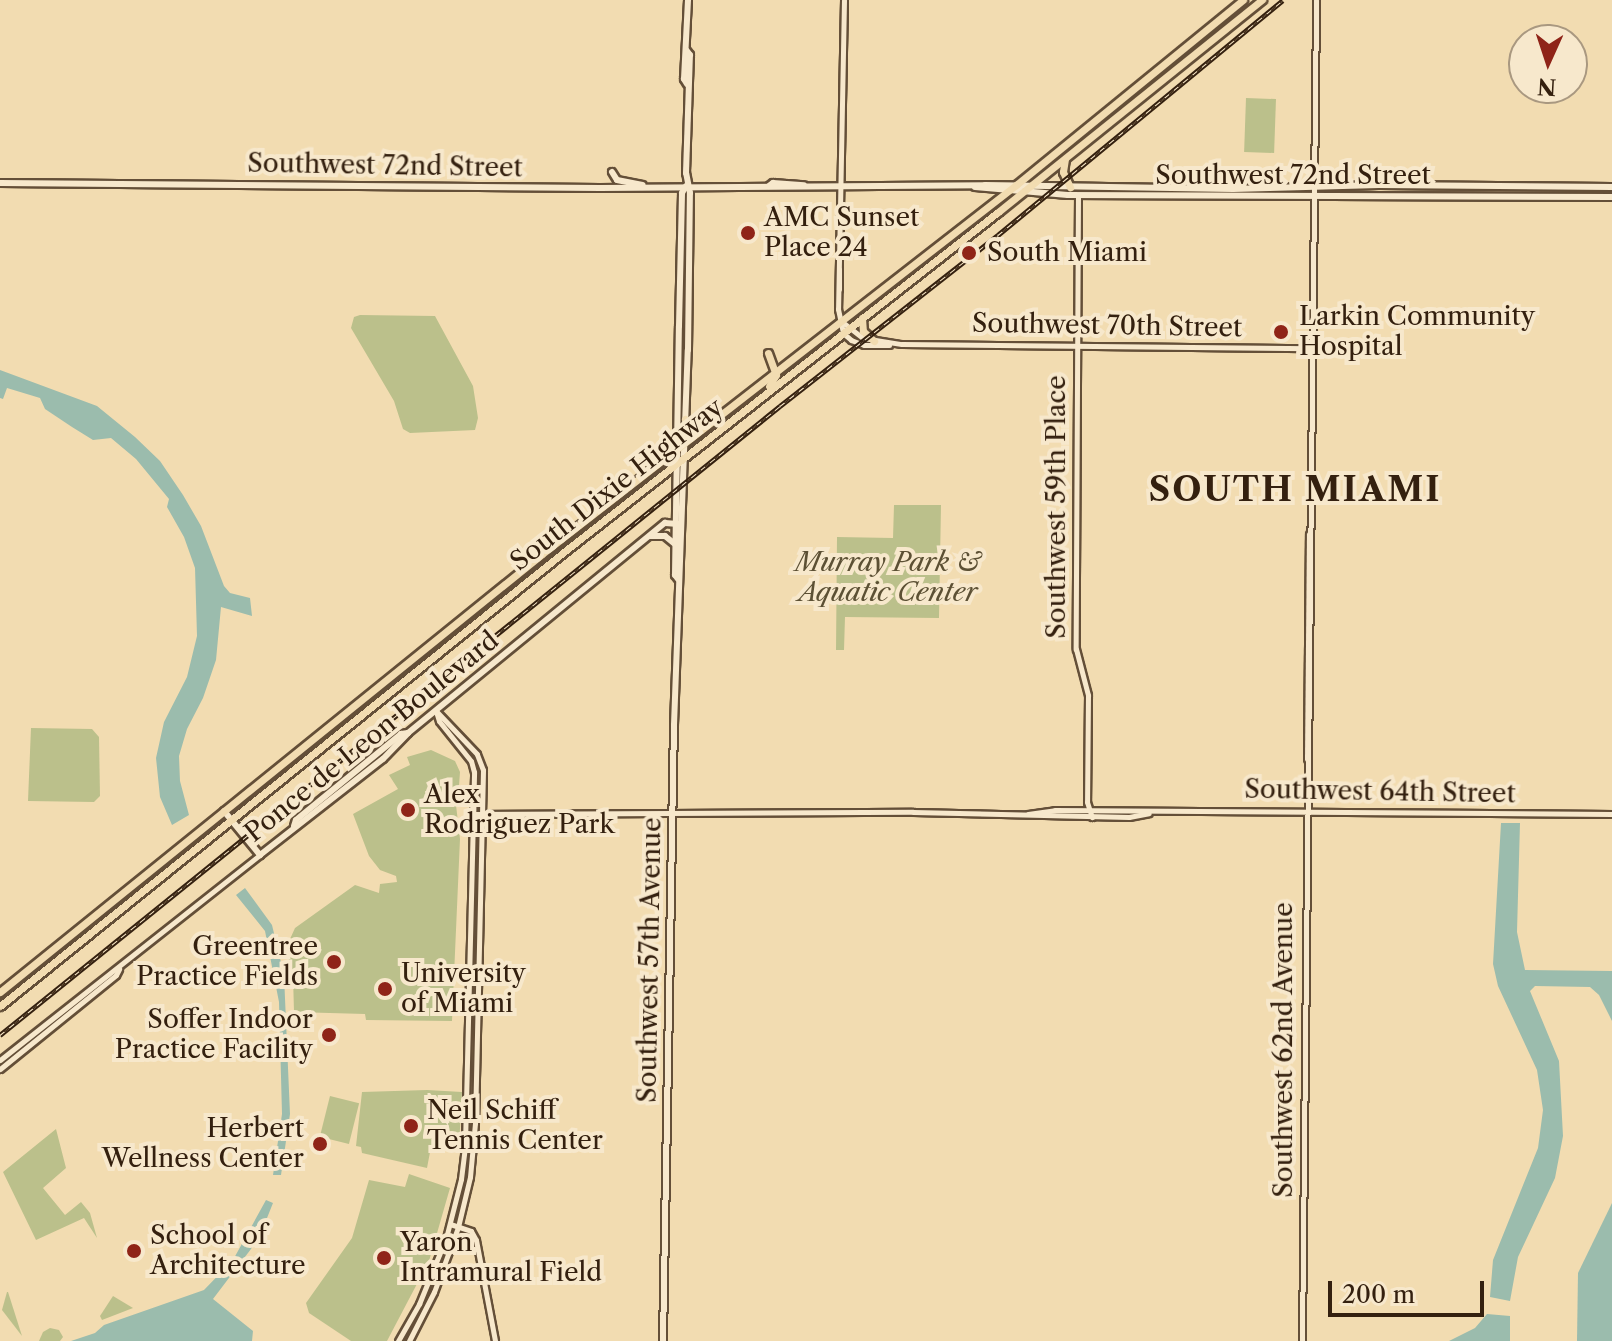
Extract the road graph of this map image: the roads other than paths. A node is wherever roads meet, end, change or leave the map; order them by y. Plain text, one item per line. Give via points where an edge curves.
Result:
1 (688, 0) edge
2 (844, 0) edge
3 (1243, 0) edge
4 (1262, 0) edge
5 (1316, 0) edge
6 (1212, 25) junction
7 (1230, 26) junction
8 (1207, 45) junction
9 (1065, 159) junction
10 (612, 172) dead end
11 (0, 183) edge
12 (1016, 185) junction
13 (1032, 185) junction
14 (686, 186) junction
15 (840, 186) junction
16 (1312, 186) junction
17 (647, 187) junction
18 (975, 187) junction
19 (1070, 187) junction
20 (1612, 187) edge
21 (1092, 188) junction
22 (1006, 192) junction
23 (1021, 194) junction
24 (1078, 195) junction
25 (1312, 197) junction
26 (1612, 197) edge
27 (862, 318) junction
28 (841, 321) junction
29 (846, 331) junction
30 (874, 341) junction
31 (902, 344) junction
32 (1078, 347) junction
33 (1311, 348) junction
34 (768, 353) junction
35 (688, 357) junction
36 (794, 358) junction
37 (679, 367) junction
38 (776, 371) junction
39 (765, 380) junction
40 (687, 386) junction
41 (767, 392) junction
42 (685, 419) junction
43 (703, 428) junction
44 (684, 443) junction
45 (677, 449) junction
46 (680, 460) junction
47 (676, 522) junction
48 (650, 536) junction
49 (675, 544) junction
50 (565, 551) junction
51 (542, 554) junction
52 (682, 555) junction
53 (534, 575) junction
54 (678, 579) junction
55 (488, 613) junction
56 (466, 615) junction
57 (459, 636) junction
58 (387, 694) junction
59 (363, 699) junction
60 (436, 711) junction
61 (358, 717) junction
62 (224, 811) junction
63 (1307, 812) junction
64 (473, 814) junction
65 (673, 814) junction
66 (1091, 814) junction
67 (1612, 814) edge
68 (482, 815) junction
69 (231, 820) junction
70 (260, 855) junction
71 (119, 968) junction
72 (0, 992) edge
73 (0, 1006) edge
74 (0, 1060) edge
75 (0, 1069) edge
76 (450, 1224) junction
77 (458, 1227) junction
78 (398, 1341) edge
79 (409, 1341) edge
80 (495, 1341) edge
81 (663, 1341) edge
82 (1302, 1341) edge

1 - 14 main road, Southwest 57th Avenue
2 - 15 street
3 - 6 highway, South Dixie Highway
4 - 7 highway, South Dixie Highway
5 - 16 street, Southwest 62nd Avenue
6 - 7 highway
6 - 8 highway
6 - 12 highway, South Dixie Highway
7 - 8 highway, South Dixie Highway
8 - 9 highway, South Dixie Highway
9 - 13 highway, South Dixie Highway
9 - 19 highway via 1063,172
10 - 17 main road via 617,180
11 - 17 main road, Southwest 72nd Street
12 - 13 main road, Southwest 72nd Street
12 - 18 main road, Southwest 72nd Street
12 - 22 highway, South Dixie Highway
13 - 19 main road, Southwest 72nd Street
13 - 23 highway, South Dixie Highway
14 - 15 main road, Southwest 72nd Street
14 - 17 main road, Southwest 72nd Street
14 - 35 main road, Southwest 57th Avenue
14 - 37 main road, Southwest 57th Avenue
15 - 18 main road, Southwest 72nd Street
15 - 28 street
16 - 20 main road, Southwest 72nd Street
16 - 21 main road, Southwest 72nd Street
16 - 25 street, Southwest 62nd Avenue
18 - 22 main road, Southwest 72nd Street
19 - 21 main road, Southwest 72nd Street
21 - 24 main road
22 - 23 main road, Southwest 72nd Street
22 - 28 highway, South Dixie Highway
23 - 24 main road, Southwest 72nd Street
23 - 27 highway, South Dixie Highway
24 - 25 main road, Southwest 72nd Street
24 - 32 street, Southwest 59th Place
25 - 26 main road, Southwest 72nd Street
25 - 33 street, Southwest 62nd Avenue
27 - 29 highway, South Dixie Highway
27 - 30 highway via 863,331
28 - 29 street
28 - 36 highway, South Dixie Highway
29 - 30 street, Southwest 70th Street
29 - 31 street, Southwest 70th Street via 864,345
29 - 41 highway, South Dixie Highway
30 - 31 street, Southwest 70th Street
31 - 32 street, Southwest 70th Street
32 - 33 street, Southwest 70th Street
32 - 66 street, Southwest 59th Place via 1076,649 1088,695
33 - 63 street, Southwest 62nd Avenue
34 - 36 highway
34 - 38 highway
34 - 39 highway
35 - 37 main road
35 - 40 main road, Southwest 57th Avenue
36 - 38 highway, South Dixie Highway
37 - 40 main road
37 - 45 main road, Southwest 57th Avenue
38 - 39 highway, South Dixie Highway
38 - 41 highway
39 - 43 highway, South Dixie Highway
40 - 42 main road, Southwest 57th Avenue
41 - 46 highway, South Dixie Highway
42 - 43 highway via 692,427
42 - 44 main road, Southwest 57th Avenue
43 - 44 highway, South Dixie Highway
44 - 45 highway, South Dixie Highway
44 - 46 main road, Southwest 57th Avenue
45 - 46 main road, Southwest 57th Avenue
45 - 51 highway, South Dixie Highway
46 - 47 main road, Southwest 57th Avenue
46 - 50 highway, South Dixie Highway
46 - 52 main road, Southwest 57th Avenue
47 - 48 main road, Ponce de Leon Boulevard via 665,523
47 - 49 main road, Southwest 57th Avenue
47 - 52 main road
48 - 49 main road via 665,536
48 - 60 main road, Ponce de Leon Boulevard
49 - 54 main road, Southwest 57th Avenue
50 - 51 highway
50 - 53 highway, South Dixie Highway
51 - 53 highway
51 - 56 highway, South Dixie Highway
52 - 54 main road, Southwest 57th Avenue
53 - 55 highway, South Dixie Highway
54 - 65 main road, Southwest 57th Avenue
55 - 56 highway
55 - 57 highway, South Dixie Highway
56 - 57 highway
56 - 59 highway, South Dixie Highway
57 - 58 highway, South Dixie Highway
58 - 59 highway
58 - 61 highway, South Dixie Highway
59 - 61 highway
59 - 62 highway, South Dixie Highway
60 - 64 street via 472,765
60 - 68 street via 480,759
60 - 70 main road, Ponce de Leon Boulevard via 401,734
61 - 69 highway, South Dixie Highway
62 - 69 main road
62 - 72 highway, South Dixie Highway
63 - 66 street, Southwest 64th Street
63 - 67 street, Southwest 64th Street
63 - 82 street, Southwest 62nd Avenue
64 - 68 street, Southwest 64th Street
64 - 76 street via 466,1134
65 - 66 street, Southwest 64th Street
65 - 68 street, Southwest 64th Street
65 - 81 main road, Southwest 57th Avenue
68 - 77 street via 475,1140
69 - 70 main road
69 - 73 highway, South Dixie Highway
70 - 71 street, Ponce de Leon Boulevard
71 - 74 street, Ponce de Leon Boulevard
71 - 75 street, Ponce de Leon Boulevard
76 - 77 street
76 - 78 street via 419,1304
77 - 79 street
77 - 80 street via 472,1232 476,1240

